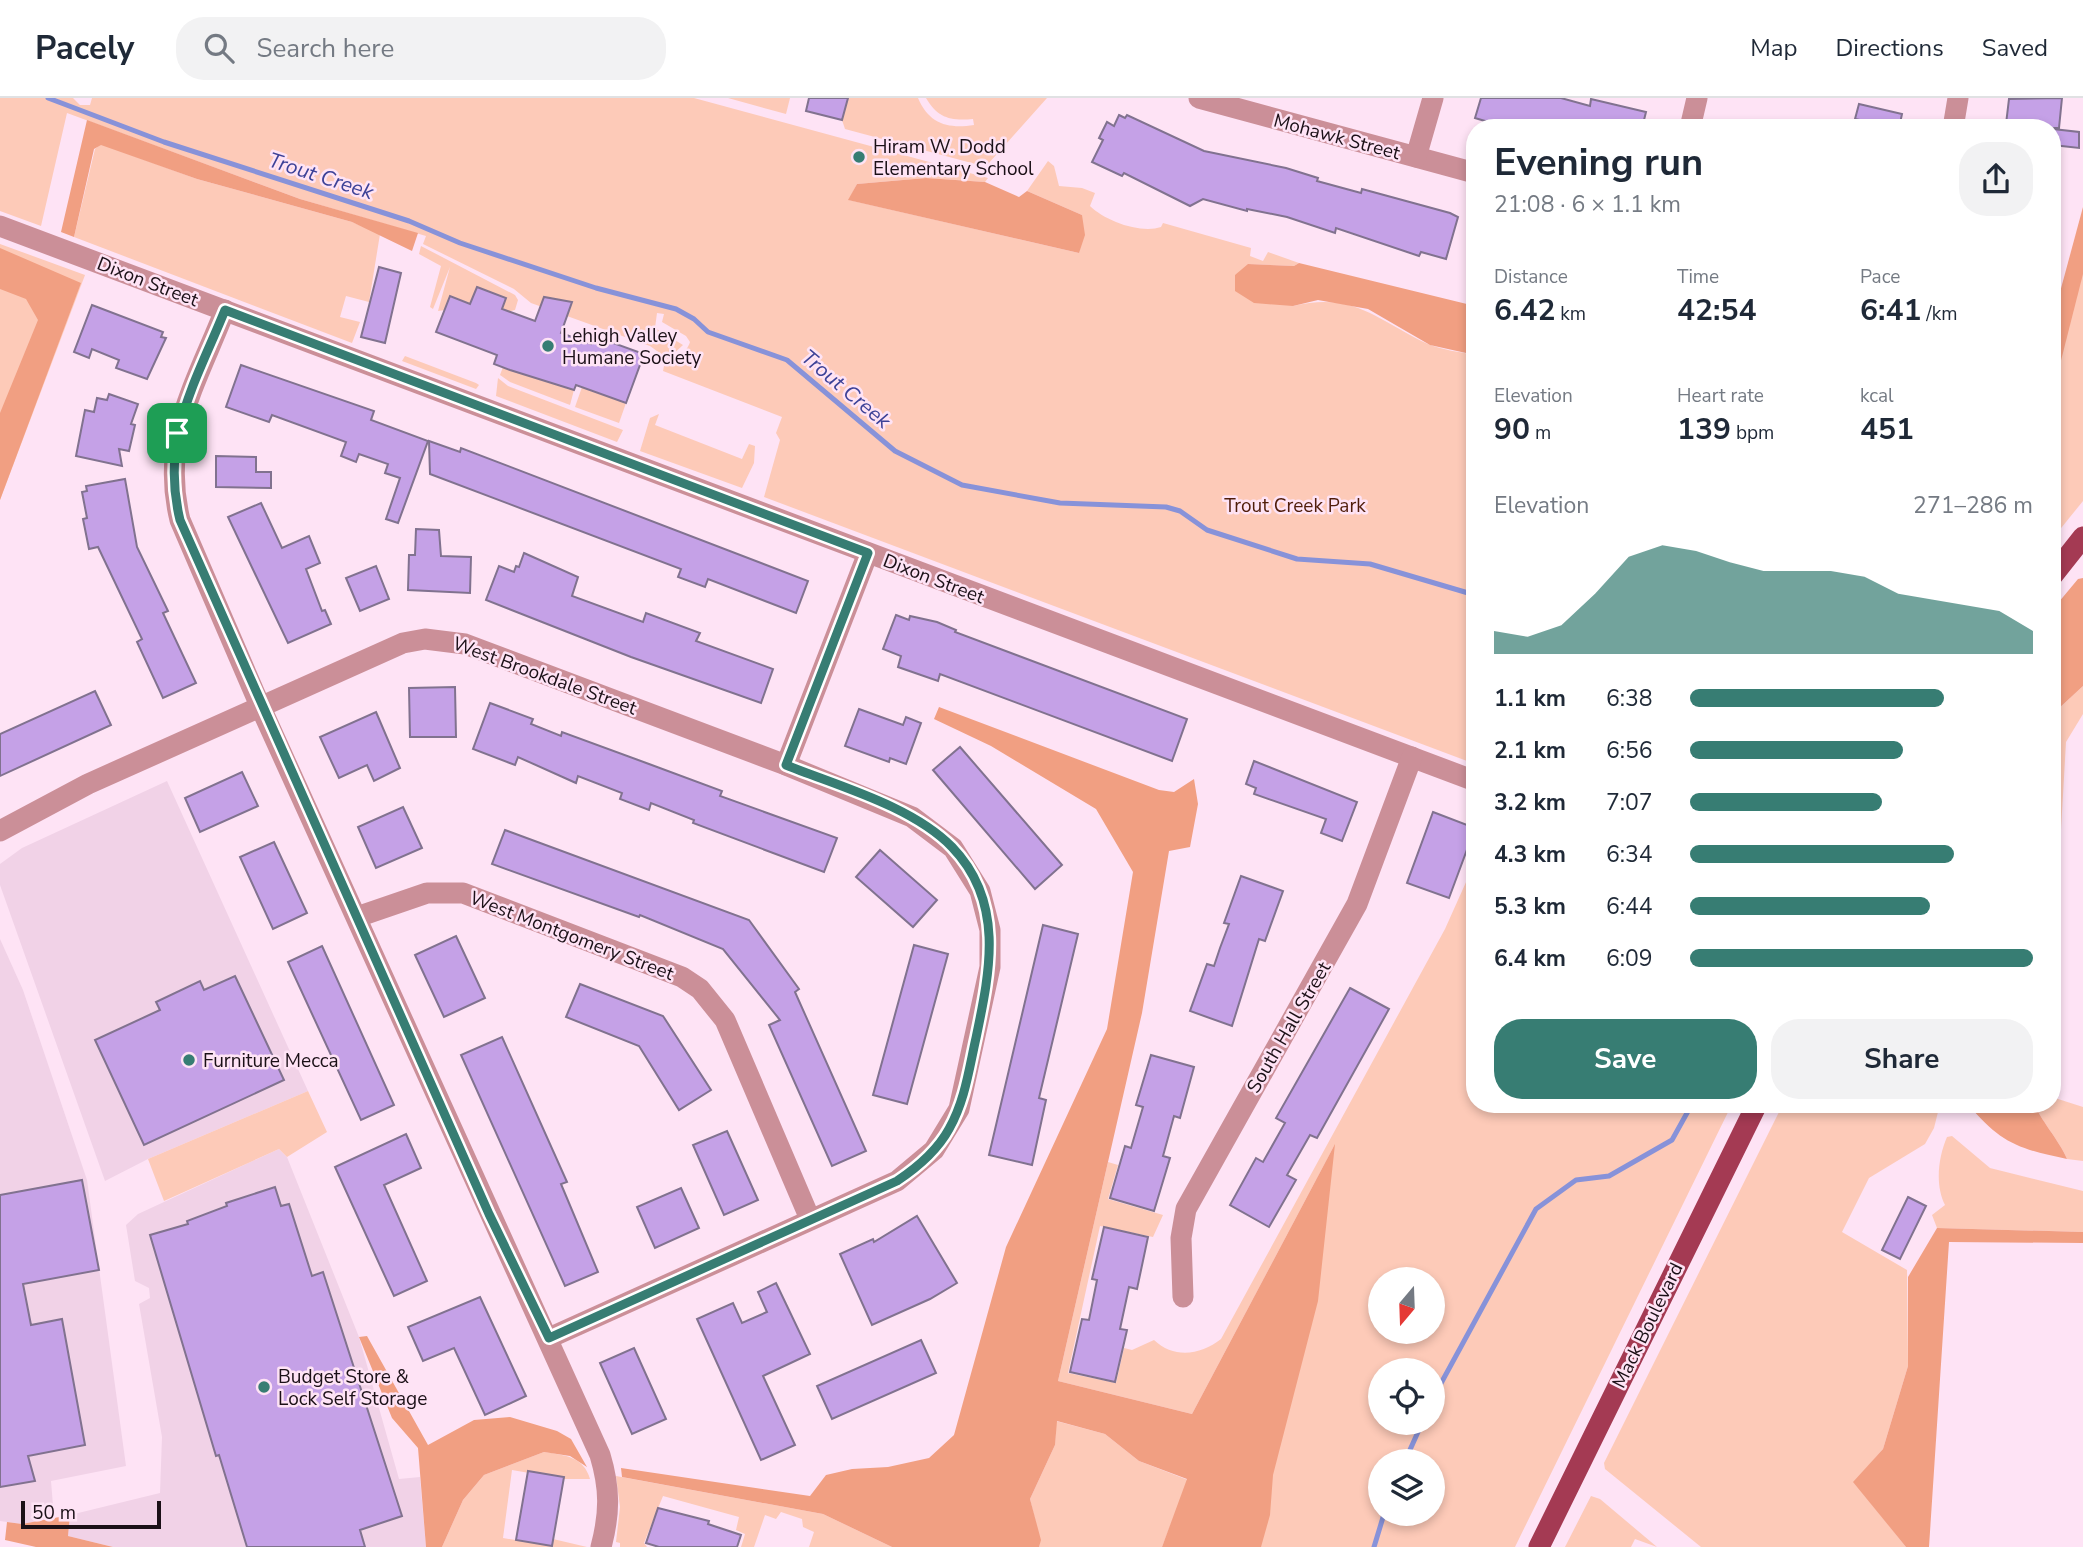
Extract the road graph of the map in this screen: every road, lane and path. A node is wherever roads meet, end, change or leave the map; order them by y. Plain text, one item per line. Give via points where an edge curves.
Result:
1 (1199, 98) edge
2 (1433, 98) edge
3 (1697, 98) edge
4 (1958, 98) edge
5 (1692, 119) edge
6 (1954, 119) edge
7 (1416, 157) junction
8 (1466, 171) edge
9 (0, 226) edge
10 (225, 310) junction
11 (2083, 537) edge
12 (868, 553) junction
13 (2061, 565) edge
14 (261, 708) junction
15 (1412, 758) junction
16 (786, 765) junction
17 (1466, 778) edge
18 (0, 831) edge
19 (357, 917) junction
20 (1753, 1113) edge
21 (810, 1219) junction
22 (1183, 1297) dead end
23 (549, 1338) junction
24 (601, 1547) edge
25 (1539, 1547) edge

1 - 7 street, Mohawk Street
2 - 7 street
3 - 5 street
4 - 6 street
7 - 8 street, Mohawk Street
9 - 10 street, Dixon Street
10 - 12 street, Dixon Street
10 - 14 street via 178,428 173,493 180,520
11 - 13 main road
12 - 15 street, Dixon Street
12 - 16 street
14 - 16 street, West Brookdale Street via 404,643 446,639
14 - 18 street, West Brookdale Street via 88,784
14 - 19 street
15 - 17 street, Dixon Street
15 - 22 street, South Hall Street via 1357,904 1186,1209 1181,1238
16 - 21 street, West Brookdale Street via 912,817 934,831 953,848 980,891 991,941 966,1086 948,1131 917,1167 897,1181
19 - 21 street, West Montgomery Street via 427,893 463,893 682,977 700,989 725,1020
19 - 23 street
20 - 25 main road, Mack Boulevard
21 - 23 street, West Brookdale Street
23 - 24 street via 606,1474 609,1513

